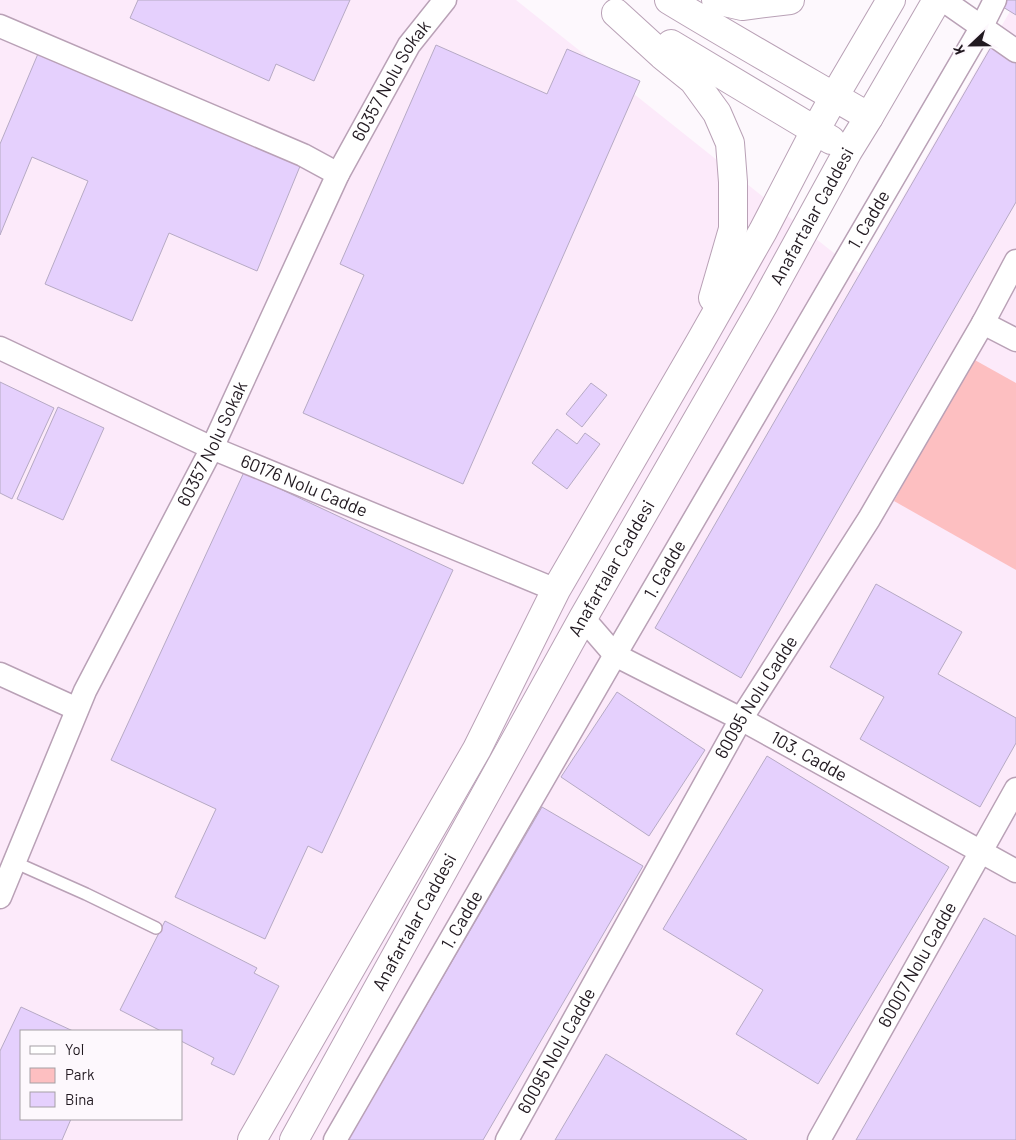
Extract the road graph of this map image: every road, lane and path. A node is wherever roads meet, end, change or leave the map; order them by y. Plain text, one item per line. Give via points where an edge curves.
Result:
1 (445, 0) edge
2 (669, 0) edge
3 (716, 0) edge
4 (790, 0) edge
5 (891, 0) edge
6 (937, 0) edge
7 (943, 0) edge
8 (995, 0) edge
9 (606, 6) edge
10 (0, 26) edge
11 (981, 28) junction
12 (1016, 51) edge
13 (834, 97) junction
14 (869, 117) junction
15 (815, 130) junction
16 (848, 151) junction
17 (338, 174) junction
18 (1016, 261) edge
19 (983, 323) junction
20 (1016, 340) edge
21 (700, 342) junction
22 (0, 348) edge
23 (212, 448) junction
24 (556, 590) junction
25 (583, 618) junction
26 (615, 655) junction
27 (0, 674) edge
28 (77, 709) junction
29 (741, 719) junction
30 (1016, 789) edge
31 (980, 850) junction
32 (14, 862) junction
33 (1016, 872) edge
34 (0, 897) edge
35 (156, 928) dead end
36 (252, 1140) edge
37 (294, 1140) edge
38 (335, 1140) edge
39 (507, 1140) edge
40 (819, 1140) edge

1 - 17 street, 60357 Nolu Sokak via 408,45
2 - 13 main road
3 - 4 main road via 742,6
5 - 13 main road, Anafartalar Caddesi
6 - 14 main road, Anafartalar Caddesi
7 - 11 street
8 - 11 street, 1. Cadde
9 - 15 main road
9 - 21 main road via 693,80 717,114 730,143 733,229
10 - 17 street via 303,155
11 - 12 street
11 - 26 street, 1. Cadde
13 - 14 main road
13 - 15 main road, Anafartalar Caddesi
14 - 16 main road, Anafartalar Caddesi
15 - 16 main road
15 - 21 main road, Anafartalar Caddesi
16 - 25 main road, Anafartalar Caddesi
17 - 23 street, 60357 Nolu Sokak
18 - 19 street, 60095 Nolu Cadde
19 - 20 street
19 - 29 street, 60095 Nolu Cadde via 869,519
21 - 24 main road, Anafartalar Caddesi
22 - 23 street, 60176 Nolu Cadde
23 - 24 street, 60176 Nolu Cadde
23 - 28 street, 60357 Nolu Sokak
24 - 36 main road, Anafartalar Caddesi via 478,749
25 - 26 street, 103. Cadde
25 - 37 main road, Anafartalar Caddesi
26 - 29 street, 103. Cadde
26 - 38 street, 1. Cadde
27 - 28 street
28 - 32 street, 60357 Nolu Sokak
29 - 31 street, 103. Cadde
29 - 39 street, 60095 Nolu Cadde
30 - 31 street, 60007 Nolu Cadde
31 - 33 street, 103. Cadde
31 - 40 street, 60007 Nolu Cadde
32 - 34 street, 60357 Nolu Sokak
32 - 35 lane

